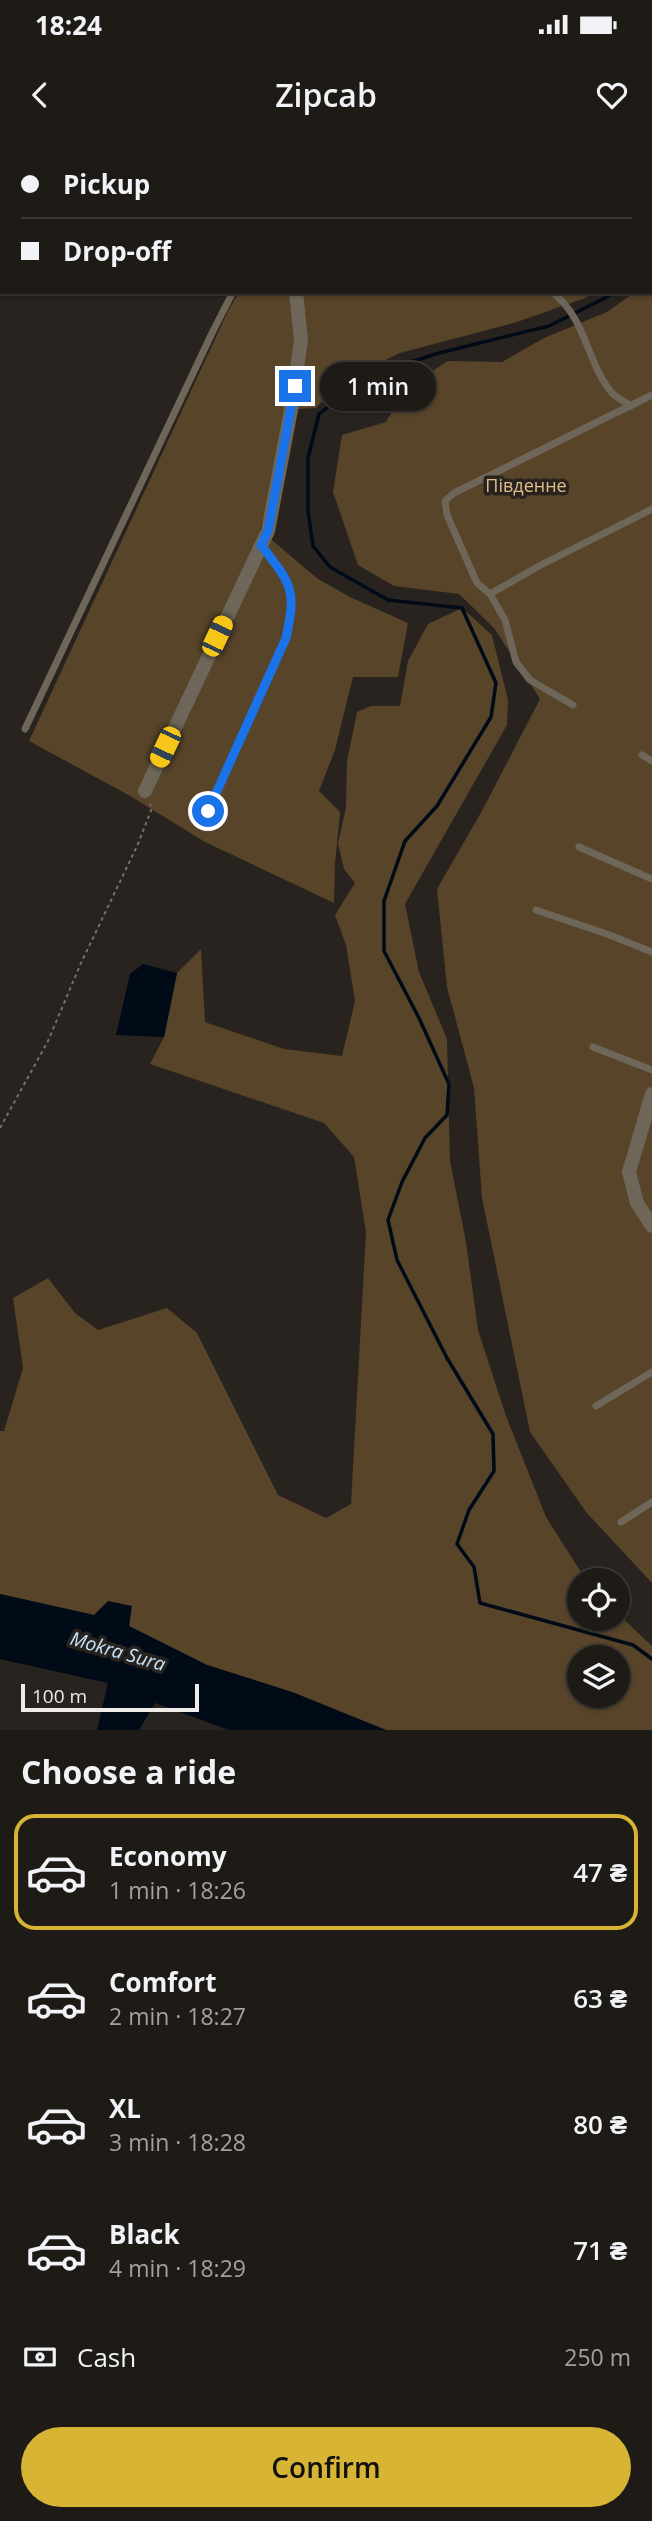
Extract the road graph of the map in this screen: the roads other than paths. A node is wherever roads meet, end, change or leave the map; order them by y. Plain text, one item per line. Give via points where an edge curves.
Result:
1 (232, 294) edge
2 (296, 294) edge
3 (555, 294) edge
4 (652, 395) edge
5 (631, 406) junction
6 (652, 509) edge
7 (261, 545) junction
8 (490, 594) junction
9 (573, 705) dead end
10 (25, 729) dead end
11 (642, 755) dead end
12 (652, 761) edge
13 (145, 791) road end
14 (208, 811) dead end
15 (579, 847) dead end
16 (652, 879) edge
17 (536, 910) dead end
18 (652, 952) edge
19 (593, 1047) dead end
20 (652, 1070) edge
21 (652, 1094) edge
22 (652, 1226) edge
23 (652, 1372) edge
24 (596, 1406) dead end
25 (652, 1502) edge
26 (621, 1522) dead end

1 - 10 lane
2 - 7 street via 301,340 298,363 268,531
3 - 5 lane via 566,303 581,328 613,395
4 - 5 lane
5 - 8 lane via 446,501 447,515 477,583
6 - 8 lane
7 - 13 street
7 - 14 lane via 288,580 293,609 286,638
8 - 9 lane via 505,620 516,662 530,680
11 - 12 lane
15 - 16 lane
17 - 18 lane
19 - 20 lane
21 - 22 street via 629,1172 637,1203
23 - 24 lane
25 - 26 lane

